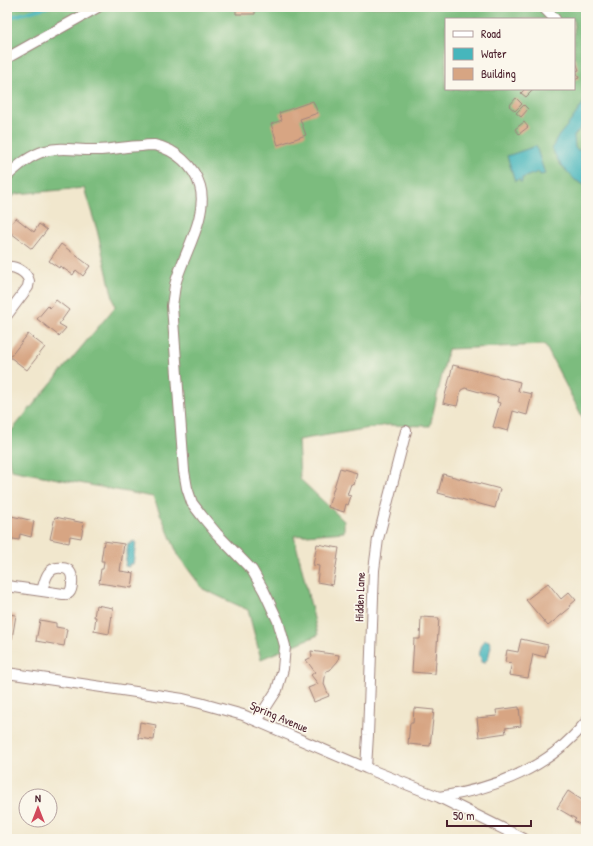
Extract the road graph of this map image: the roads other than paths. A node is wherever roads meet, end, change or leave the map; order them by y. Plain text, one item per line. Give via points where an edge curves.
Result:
1 (98, 7) edge
2 (543, 7) edge
3 (554, 18) edge
4 (7, 58) edge
5 (7, 176) edge
6 (7, 266) edge
7 (11, 302) edge
8 (7, 315) edge
9 (406, 431) dead end
10 (7, 586) edge
11 (42, 591) dead end
12 (7, 673) edge
13 (257, 721) junction
14 (586, 722) edge
15 (366, 768) junction
16 (439, 797) junction
17 (524, 839) edge

1 - 4 street
2 - 3 street
5 - 13 street via 22,163 49,150 97,150 154,145 178,155 186,162 200,186 201,215 175,285 172,306 184,471 192,503 252,570 278,621 285,646 283,669 277,690
6 - 7 street via 22,271 29,280 28,287
7 - 8 street
9 - 15 street, Hidden Lane via 378,539 374,570
10 - 11 street
12 - 13 street, Spring Avenue via 183,699
13 - 15 street, Spring Avenue
14 - 16 street via 562,748 540,763 497,783
15 - 16 street, Spring Avenue
16 - 17 street, Spring Avenue

